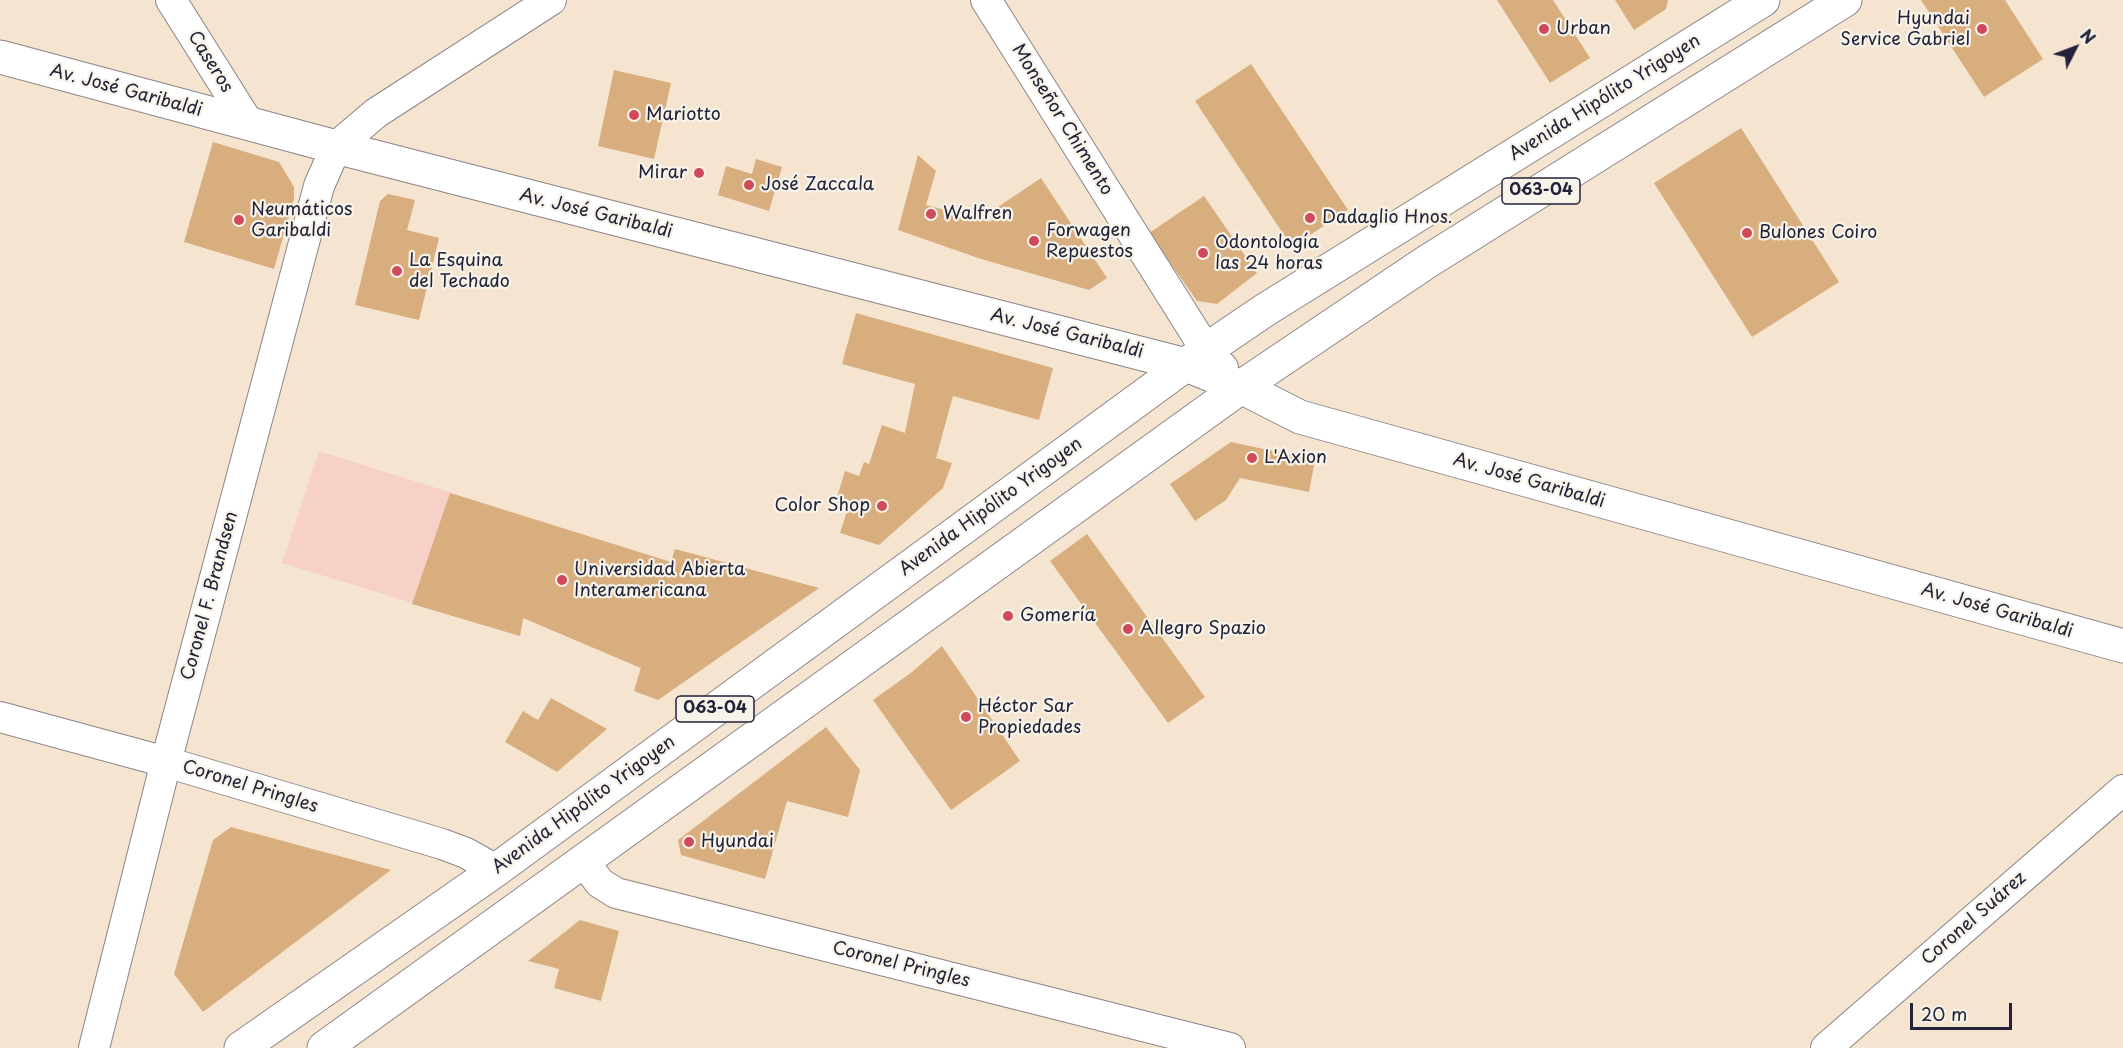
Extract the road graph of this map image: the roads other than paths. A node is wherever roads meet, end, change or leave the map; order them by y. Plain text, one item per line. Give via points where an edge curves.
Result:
1 (171, 0) edge
2 (551, 0) edge
3 (986, 0) edge
4 (1763, 0) edge
5 (1845, 0) edge
6 (0, 57) edge
7 (249, 124) junction
8 (336, 147) junction
9 (1196, 357) junction
10 (1241, 387) junction
11 (2123, 646) edge
12 (0, 717) edge
13 (166, 762) junction
14 (2123, 790) edge
15 (583, 861) junction
16 (496, 870) junction
17 (94, 1048) edge
18 (241, 1048) edge
19 (324, 1048) edge
20 (1230, 1048) edge
21 (1826, 1048) edge

1 - 7 street, Caseros
2 - 8 street via 376,113
3 - 9 street, Monseñor Chimento
4 - 9 main road, Avenida Hipólito Yrigoyen / 063-04 via 1265,310
5 - 10 main road, 063-04 via 1425,263
6 - 7 main road, Av. José Garibaldi
7 - 8 main road, Av. José Garibaldi
8 - 9 main road, Av. José Garibaldi
8 - 13 street, Coronel F. Brandsen via 318,186
9 - 10 main road, Av. José Garibaldi
9 - 16 main road, Avenida Hipólito Yrigoyen / 063-04
10 - 11 main road, Av. José Garibaldi via 1300,417
10 - 15 main road, 063-04
12 - 13 street, Coronel Pringles
13 - 16 street, Coronel Pringles via 442,844
13 - 17 street, Coronel F. Brandsen
14 - 21 street, Coronel Suárez
15 - 19 main road, 063-04
15 - 20 street, Coronel Pringles via 600,883 616,893
16 - 18 main road, Avenida Hipólito Yrigoyen / 063-04

